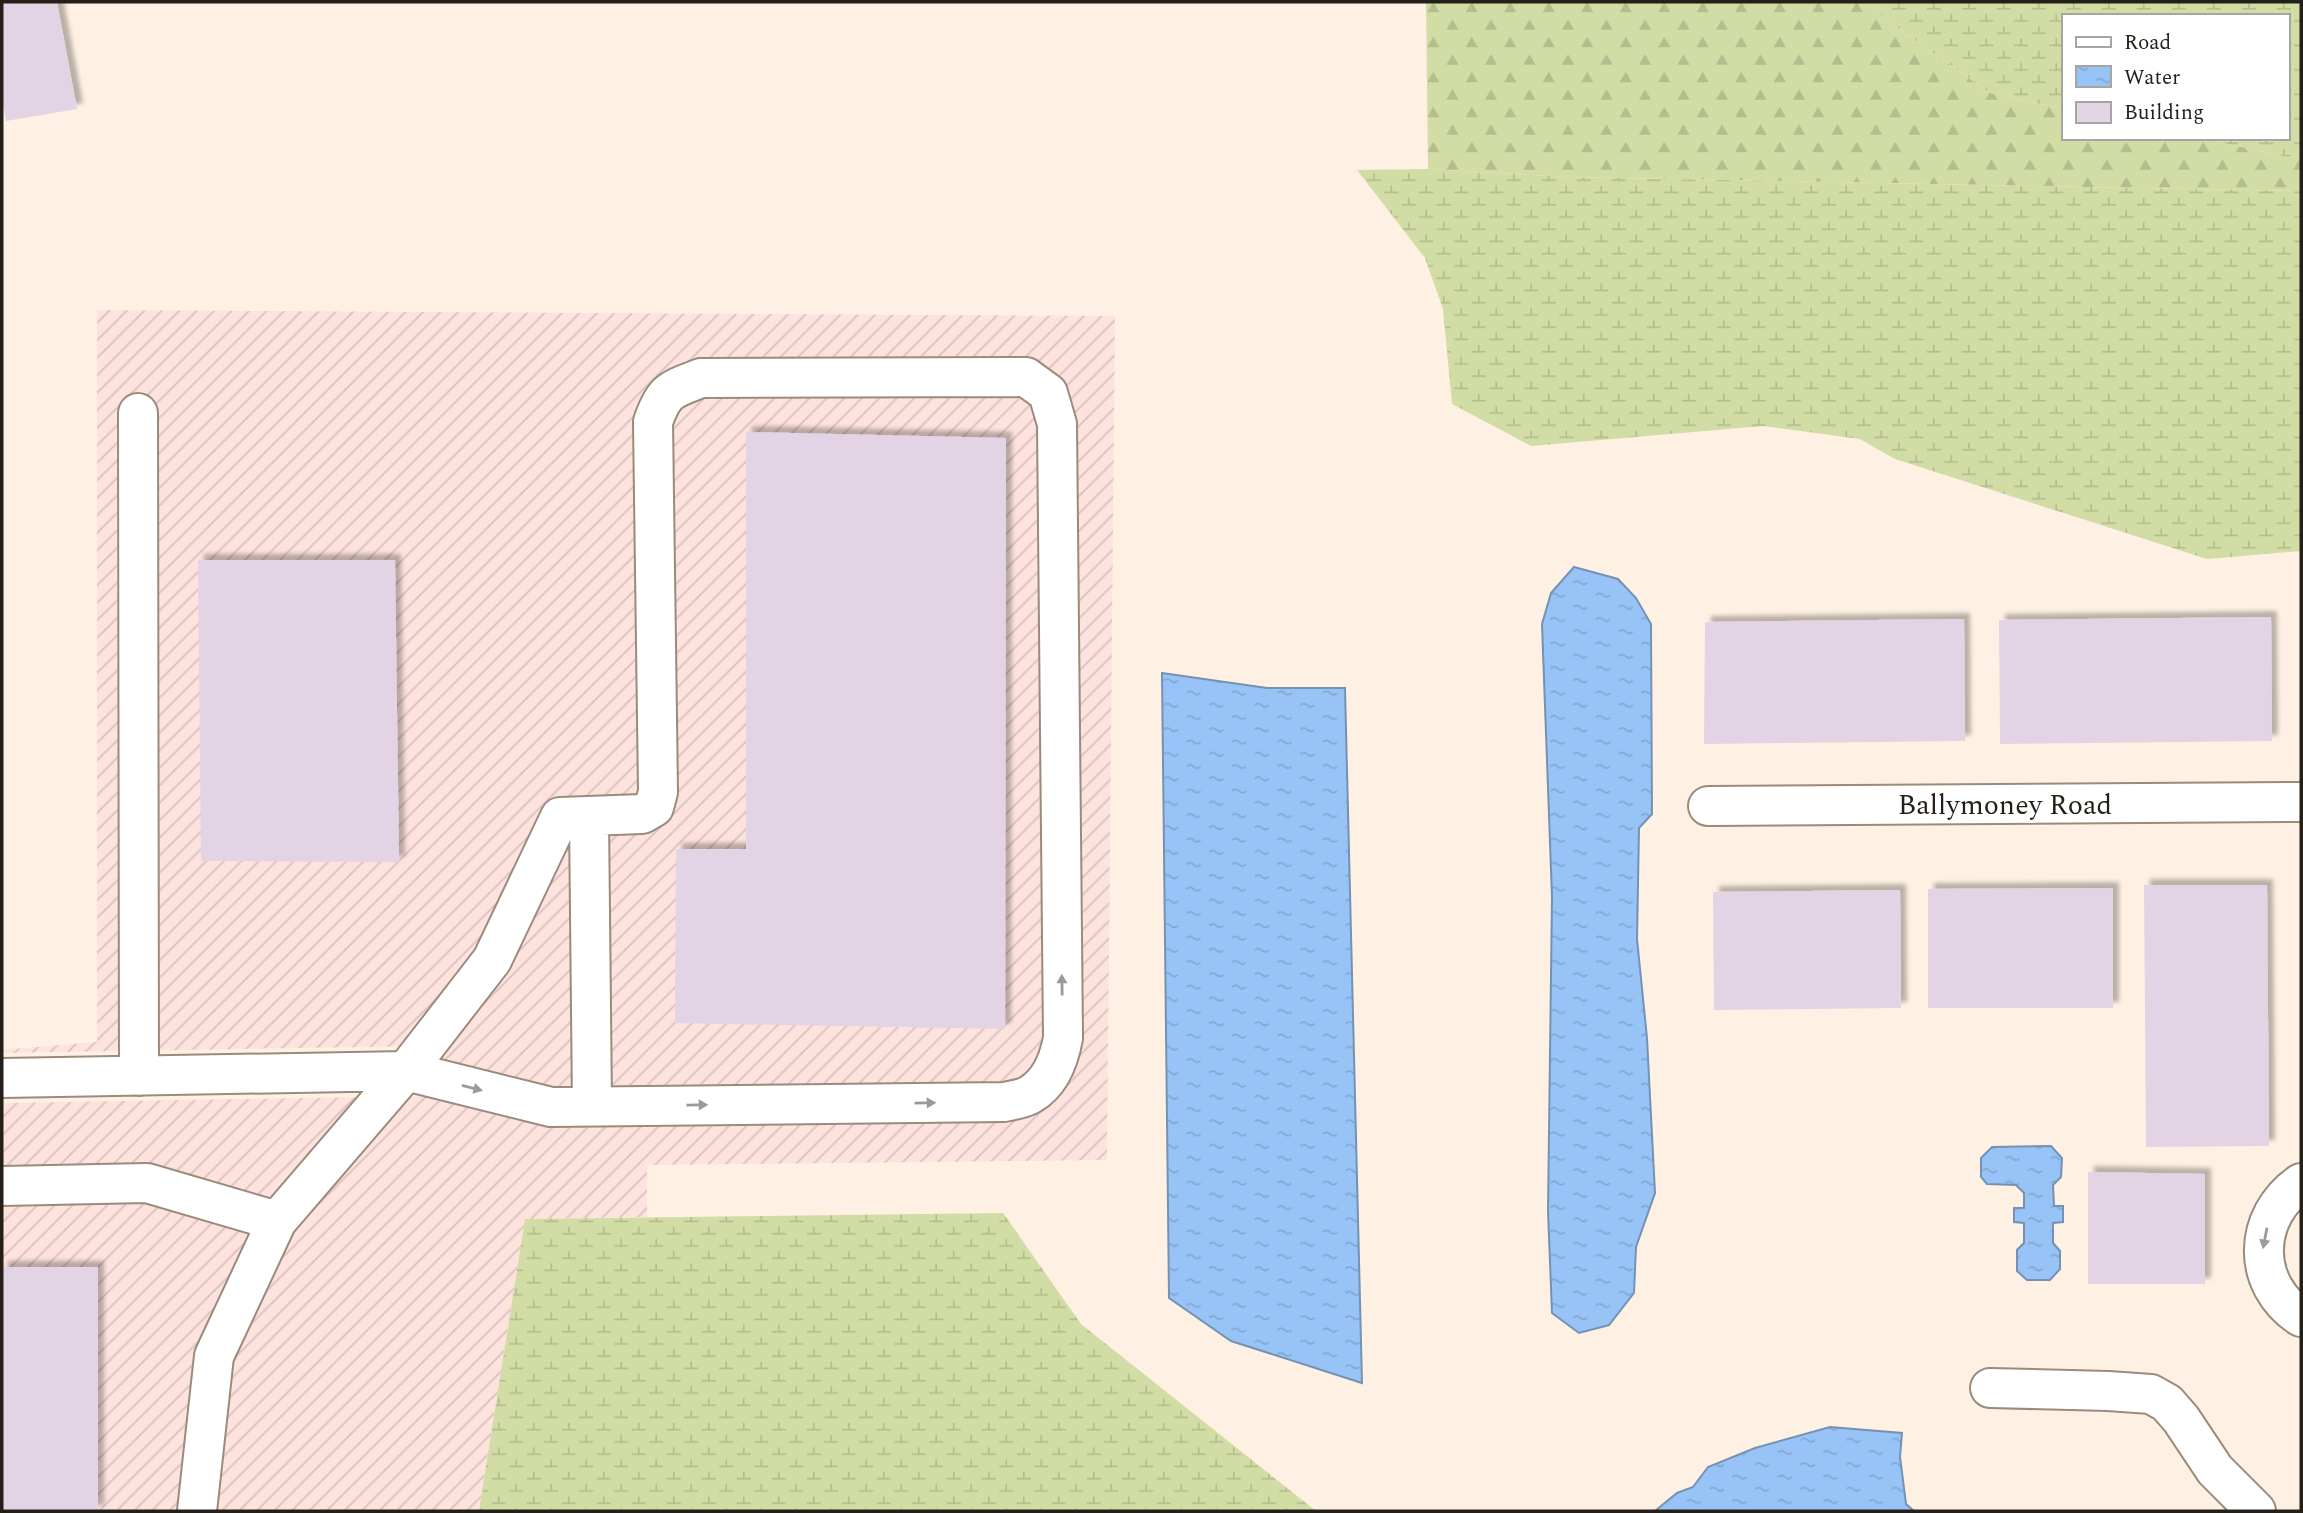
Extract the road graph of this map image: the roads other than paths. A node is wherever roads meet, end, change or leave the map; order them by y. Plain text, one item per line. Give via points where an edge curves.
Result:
1 (138, 413) dead end
2 (2301, 803) edge
3 (1708, 806) dead end
4 (589, 816) junction
5 (406, 1071) junction
6 (139, 1076) junction
7 (2, 1078) edge
8 (592, 1107) junction
9 (2301, 1183) edge
10 (2, 1186) edge
11 (277, 1221) junction
12 (2301, 1317) edge
13 (1990, 1388) dead end
14 (197, 1511) edge
15 (2256, 1511) edge

1 - 6 street
2 - 3 street, Ballymoney Road
4 - 5 street via 560,817 492,960
4 - 8 street
8 -> 4 street via 1004,1102 1030,1095 1046,1080 1059,1059 1063,1038 1057,424 1048,393 1026,377 701,378 677,387 661,400 653,422 658,792 654,807 642,814
5 - 6 street
5 -> 8 street via 551,1107
5 - 11 street
6 - 7 street
9 -> 12 street via 2287,1193 2269,1220 2263,1250 2269,1282 2287,1308
10 - 11 street via 147,1183
11 - 14 street via 214,1356
13 - 15 street via 2151,1394 2181,1419 2215,1470

